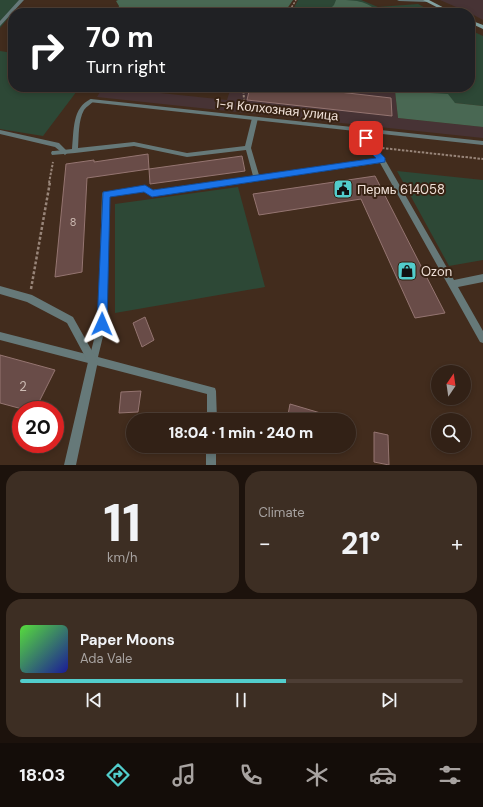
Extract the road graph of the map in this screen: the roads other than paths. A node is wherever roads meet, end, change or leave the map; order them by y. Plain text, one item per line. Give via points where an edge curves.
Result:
1 (22, 0) edge
2 (399, 0) edge
3 (426, 0) edge
4 (15, 8) edge
5 (442, 8) edge
6 (8, 15) edge
7 (0, 24) edge
8 (91, 101) joint
9 (255, 118) junction
10 (362, 130) junction
11 (0, 132) edge
12 (483, 143) edge
13 (248, 148) junction
14 (75, 151) junction
15 (65, 152) junction
16 (54, 153) road end
17 (382, 160) junction
18 (257, 178) junction
19 (483, 278) edge
20 (452, 284) junction
21 (0, 290) edge
22 (0, 336) edge
23 (483, 339) edge
24 (93, 361) junction
25 (212, 413) edge
26 (211, 453) edge
27 (70, 465) edge
28 (211, 465) edge

1 - 4 street
2 - 3 lane
3 - 5 street
6 - 7 street
8 - 9 street, 1-я Колхозная улица
8 - 14 lane via 79,114
9 - 10 street, 1-я Колхозная улица
9 - 13 lane
10 - 12 street, 1-я Колхозная улица
10 - 17 lane via 369,146
11 - 15 street via 57,145
13 - 14 lane via 187,155 134,144
13 - 18 lane
14 - 15 lane
15 - 16 lane
17 - 18 lane
17 - 20 lane
18 - 24 lane via 152,193 145,189 106,194 102,324
19 - 20 lane
20 - 23 lane
21 - 24 street via 29,298 70,320
22 - 24 lane
24 - 25 lane via 212,391
24 - 27 street
26 - 28 lane

